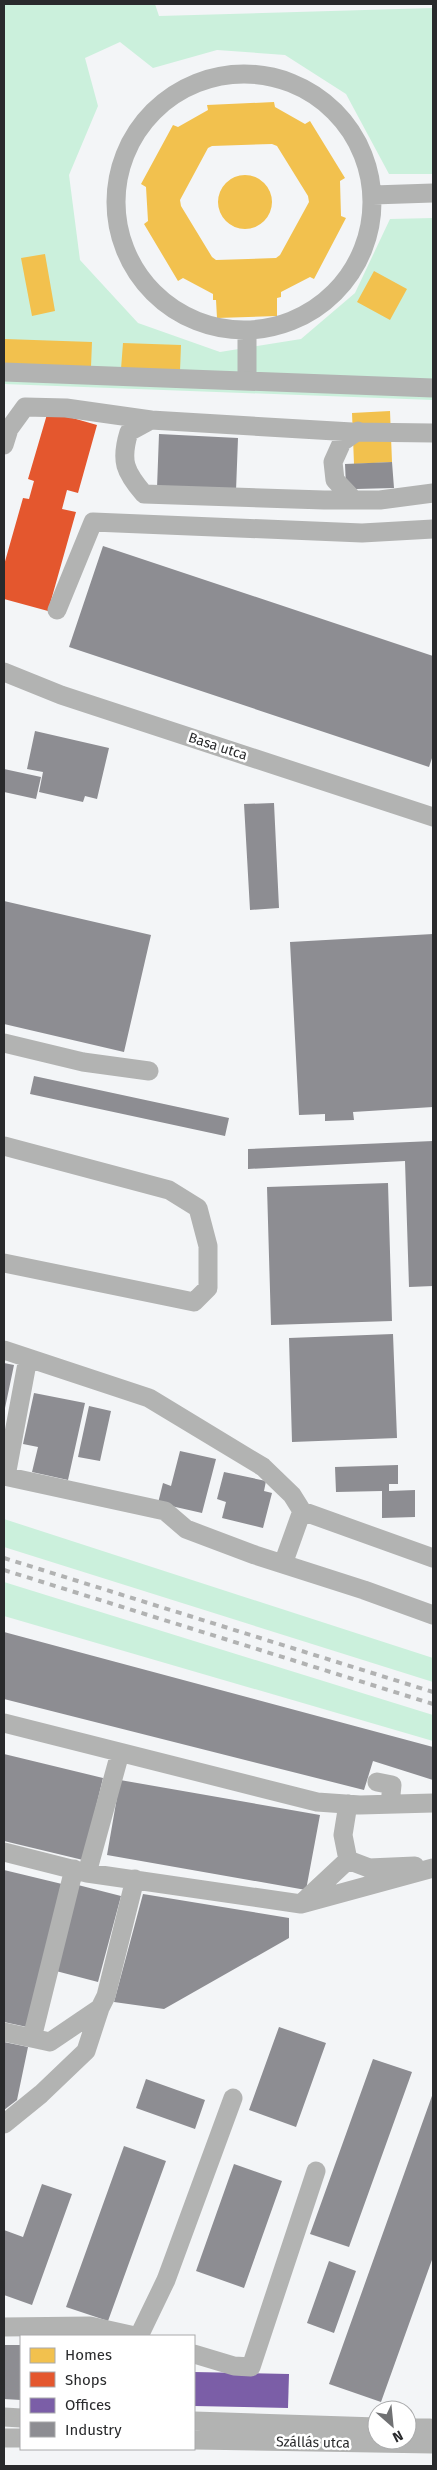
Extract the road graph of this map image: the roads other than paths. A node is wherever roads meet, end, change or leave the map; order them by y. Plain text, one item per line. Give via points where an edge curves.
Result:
1 (433, 193) edge
2 (373, 194) junction
3 (247, 331) junction
4 (4, 372) edge
5 (247, 381) junction
6 (433, 388) edge
7 (151, 420) junction
8 (358, 431) junction
9 (433, 433) edge
10 (4, 445) edge
11 (433, 494) edge
12 (354, 500) junction
13 (433, 529) edge
14 (58, 610) dead end
15 (4, 672) edge
16 (433, 817) edge
17 (4, 1043) edge
18 (150, 1071) dead end
19 (4, 1146) edge
20 (4, 1263) edge
21 (4, 1350) edge
22 (28, 1358) junction
23 (5, 1476) edge
24 (302, 1511) junction
25 (433, 1558) edge
26 (283, 1564) junction
27 (433, 1615) edge
28 (4, 1724) edge
29 (120, 1753) junction
30 (377, 1782) dead end
31 (433, 1803) edge
32 (348, 1804) junction
33 (390, 1804) junction
34 (4, 1852) edge
35 (348, 1860) junction
36 (433, 1867) edge
37 (80, 1871) junction
38 (135, 1880) junction
39 (301, 1904) junction
40 (100, 2008) junction
41 (4, 2032) edge
42 (32, 2038) junction
43 (232, 2098) dead end
44 (4, 2124) edge
45 (316, 2171) dead end
46 (4, 2327) edge
47 (132, 2335) edge
48 (138, 2335) edge
49 (195, 2354) edge
50 (4, 2417) edge
51 (20, 2418) edge
52 (195, 2421) edge
53 (367, 2427) edge
54 (417, 2428) edge
55 (4, 2438) edge
56 (20, 2438) edge
57 (195, 2440) edge
58 (433, 2444) edge

1 - 2 street
2 - 3 street via 370,229 358,261 339,289 312,311 281,325
2 - 3 street via 367,162 352,131 331,106 303,87 279,78 238,73 205,79 174,93 148,114 129,142 118,173 114,207 120,240 134,270 155,296 183,316 214,327
3 - 5 street
4 - 5 street
5 - 6 street
7 - 8 street
7 - 10 street via 66,408 25,407 9,429
7 - 12 street via 129,432 124,449 128,476 144,494
8 - 9 street
8 - 12 street via 342,442 333,462 336,480
11 - 12 street
13 - 14 street via 362,532 93,522
15 - 16 street, Basa utca via 61,695
17 - 18 street via 83,1062
19 - 20 street via 169,1190 198,1208 208,1246 208,1288 194,1302
21 - 22 street
22 - 23 street
22 - 24 street via 148,1398 263,1467 292,1495
23 - 26 street via 165,1511 186,1529
24 - 25 street
24 - 26 street
26 - 27 street
28 - 29 street
29 - 32 street via 318,1802
29 - 37 street
30 - 33 street via 392,1785
31 - 33 street
32 - 33 street
32 - 35 street via 343,1835
34 - 37 street
35 - 36 street via 369,1868
35 - 39 street
36 - 39 street
37 - 38 street
37 - 42 street
38 - 39 street
38 - 40 street via 106,1996
40 - 42 street via 50,2042
40 - 44 street via 86,2051
41 - 42 street
43 - 48 street via 166,2280
45 - 49 street via 251,2367 234,2366
46 - 47 street via 90,2326
50 - 51 street
52 - 53 street
54 - 58 street via 430,2428
55 - 56 street
57 - 58 street, Szállás utca

